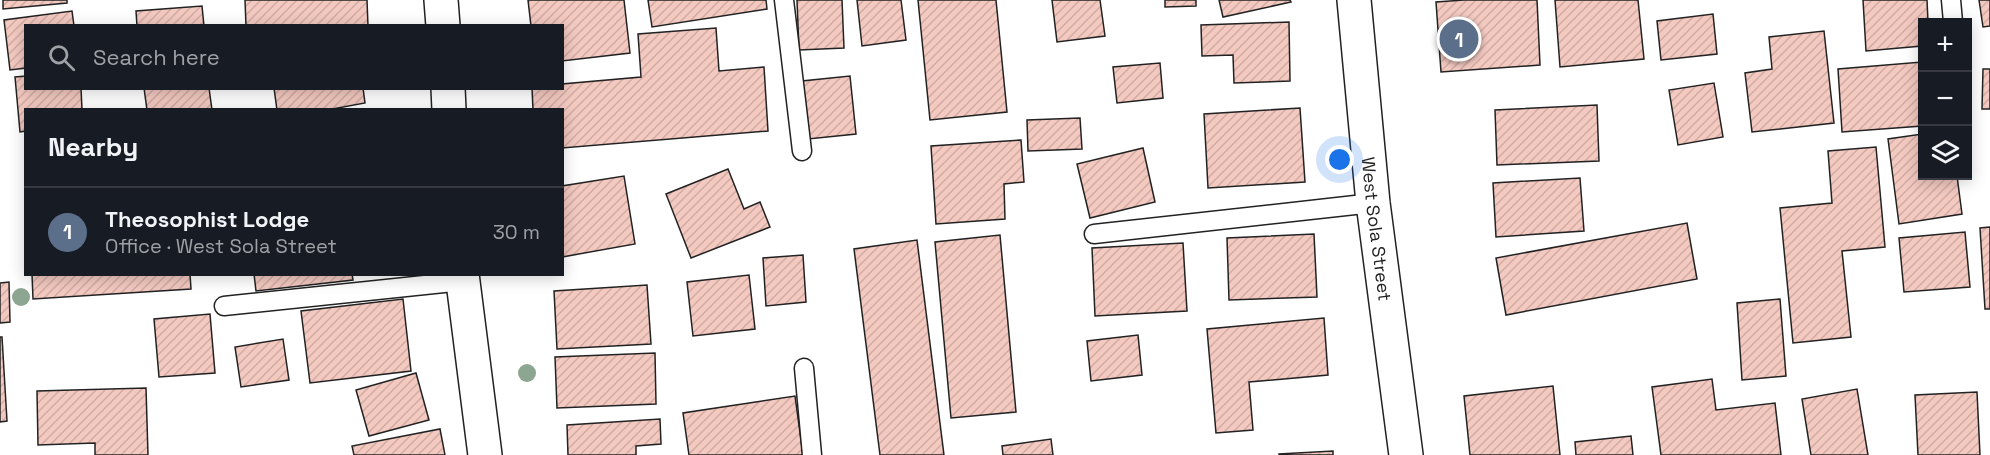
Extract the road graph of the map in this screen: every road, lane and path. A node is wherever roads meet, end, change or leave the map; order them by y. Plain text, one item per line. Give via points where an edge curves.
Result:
1 (441, 0) edge
2 (784, 0) edge
3 (1354, 0) edge
4 (1951, 0) edge
5 (1953, 18) edge
6 (443, 24) edge
7 (448, 90) edge
8 (449, 108) edge
9 (802, 151) dead end
10 (1373, 203) junction
11 (1094, 234) dead end
12 (462, 278) edge
13 (224, 306) dead end
14 (804, 368) dead end
15 (484, 455) edge
16 (812, 455) edge
17 (1406, 455) edge

1 - 6 street
2 - 9 lane
3 - 10 street, West Sola Street
4 - 5 lane
7 - 8 street
10 - 11 lane
10 - 17 street, West Sola Street
12 - 13 lane
12 - 15 street
14 - 16 lane

